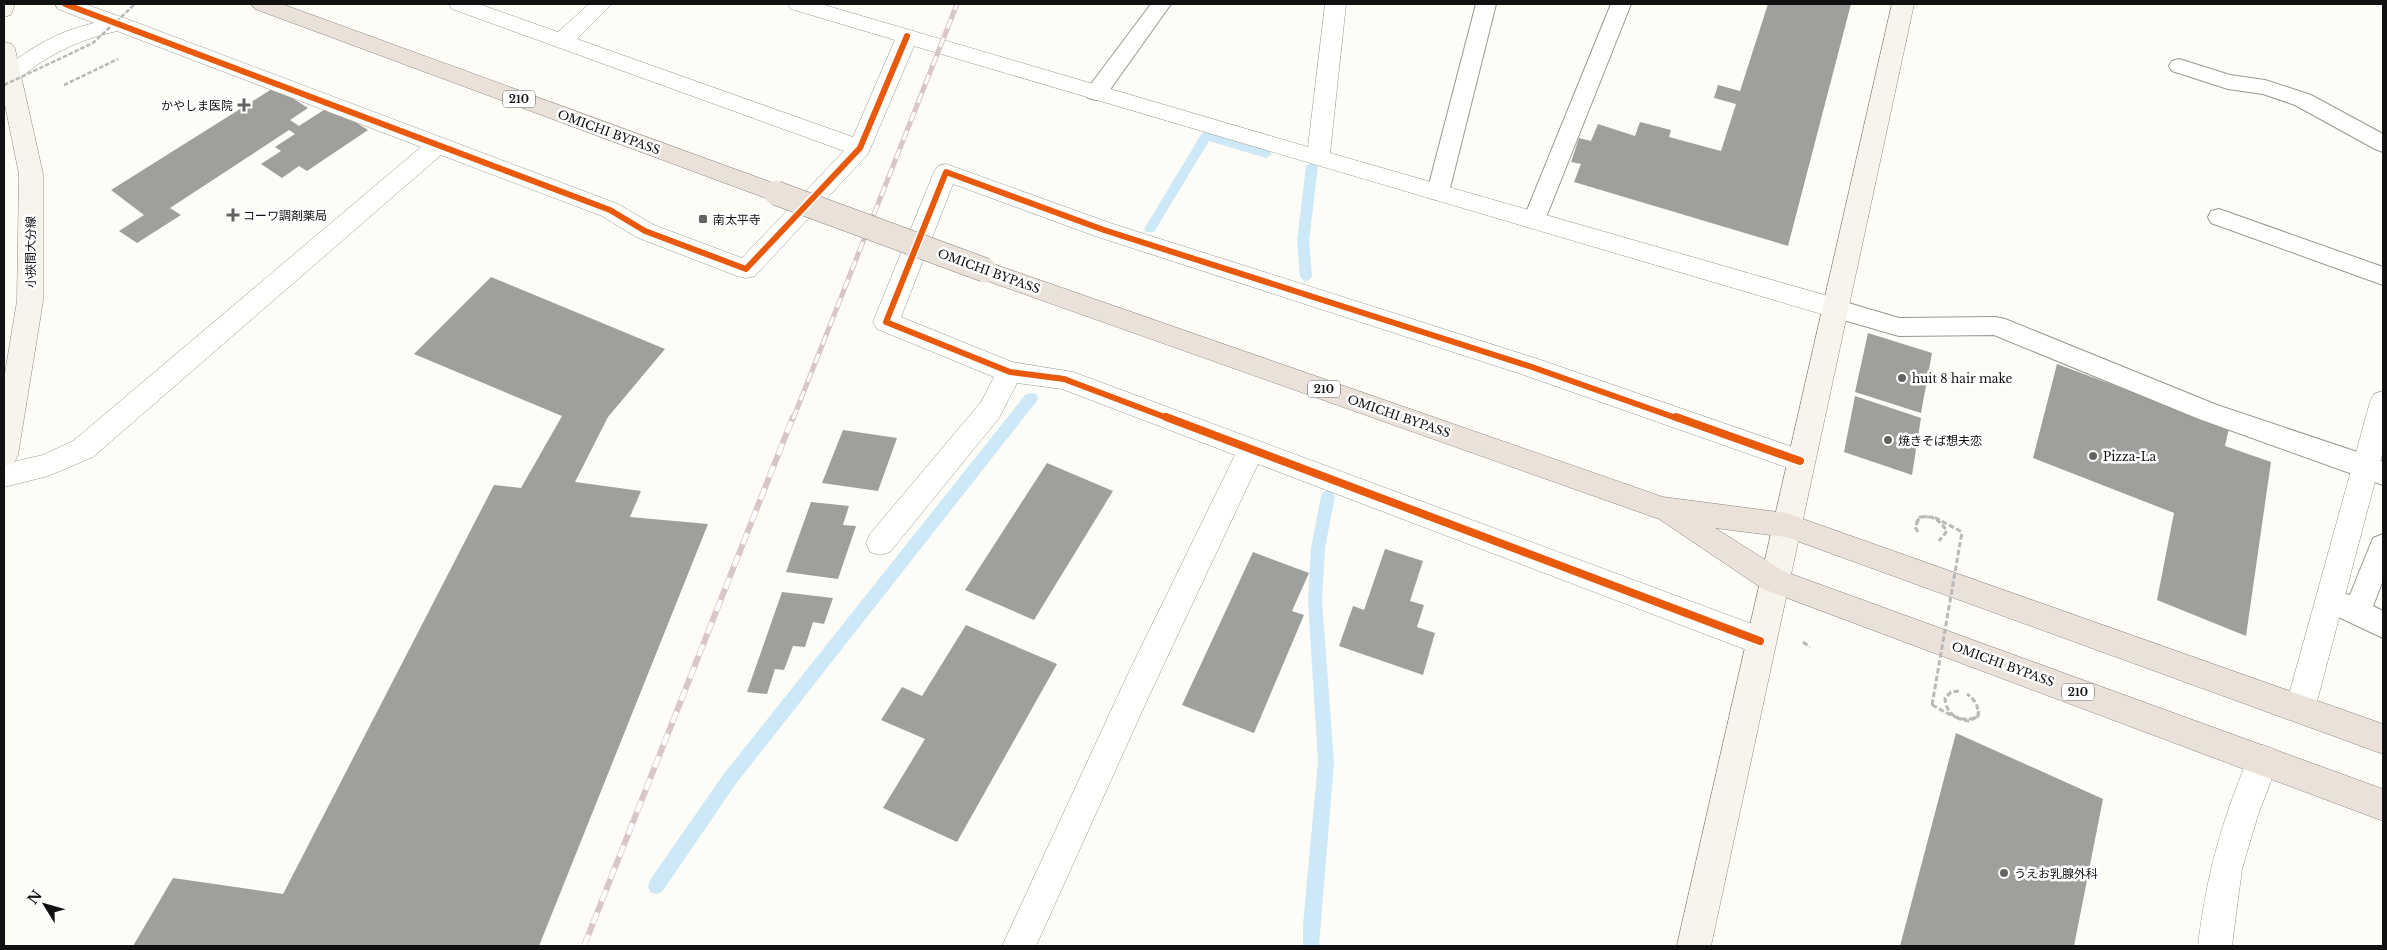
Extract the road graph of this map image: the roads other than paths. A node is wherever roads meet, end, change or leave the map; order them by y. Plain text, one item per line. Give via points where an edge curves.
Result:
1 (5, 4) edge
2 (65, 4) edge
3 (262, 4) edge
4 (458, 4) edge
5 (602, 4) edge
6 (798, 4) edge
7 (1161, 4) edge
8 (1336, 4) edge
9 (1486, 4) edge
10 (1621, 4) edge
11 (1903, 4) edge
12 (4, 10) edge
13 (119, 24) junction
14 (907, 36) junction
15 (562, 40) junction
16 (4, 49) edge
17 (2179, 66) dead end
18 (7, 80) edge
19 (1096, 93) junction
20 (2383, 144) edge
21 (438, 145) junction
22 (860, 148) junction
23 (1318, 158) junction
24 (1438, 192) junction
25 (2218, 217) dead end
26 (1534, 220) junction
27 (2383, 276) edge
28 (1835, 308) junction
29 (1010, 372) junction
30 (2383, 402) edge
31 (1251, 450) junction
32 (4, 455) edge
33 (1800, 461) junction
34 (2375, 470) edge
35 (4, 475) edge
36 (1663, 509) junction
37 (1786, 525) junction
38 (880, 543) dead end
39 (2383, 546) edge
40 (1773, 580) junction
41 (2330, 600) junction
42 (2357, 612) junction
43 (2383, 624) edge
44 (1760, 640) junction
45 (2300, 709) junction
46 (2383, 739) edge
47 (2263, 760) junction
48 (2383, 805) edge
49 (1019, 946) edge
50 (1694, 946) edge
51 (2215, 946) edge

1 - 12 street
2 - 13 street
3 - 36 highway, OMICHI BYPASS / 210, bridge via 985,270
4 - 15 street
5 - 15 street
6 - 14 street
7 - 19 lane
8 - 23 street
9 - 24 lane
10 - 26 lane
11 - 28 street
13 - 18 street via 89,29 55,43 32,56
13 - 21 street
14 - 19 street
14 - 22 street
15 - 22 street
16 - 18 street, 小挾間大分線
17 - 20 lane via 2303,100
18 - 32 street, 小挾間大分線 via 31,174 30,301
19 - 23 street
21 - 22 street via 610,210 645,231 746,269
21 - 35 street via 83,449 48,465
23 - 24 street
24 - 26 street
25 - 27 lane
26 - 28 street
28 - 33 street
28 - 34 lane via 1900,327 1996,326 2208,412
29 - 31 street via 1064,379
29 - 33 street via 886,322 946,172 1112,233 1519,363
29 - 38 street via 990,410
30 - 34 street
31 - 44 street
31 - 49 street
33 - 37 street
34 - 41 street
36 - 37 highway, OMICHI BYPASS / 210
36 - 40 highway, OMICHI BYPASS / 210
37 - 40 street
37 - 45 highway, OMICHI BYPASS / 210
39 - 42 lane
40 - 44 street
40 - 47 highway, OMICHI BYPASS / 210
41 - 42 lane
41 - 45 street
42 - 43 lane
44 - 50 street
45 - 46 highway, OMICHI BYPASS / 210
47 - 48 highway, OMICHI BYPASS / 210
47 - 51 street via 2226,868

